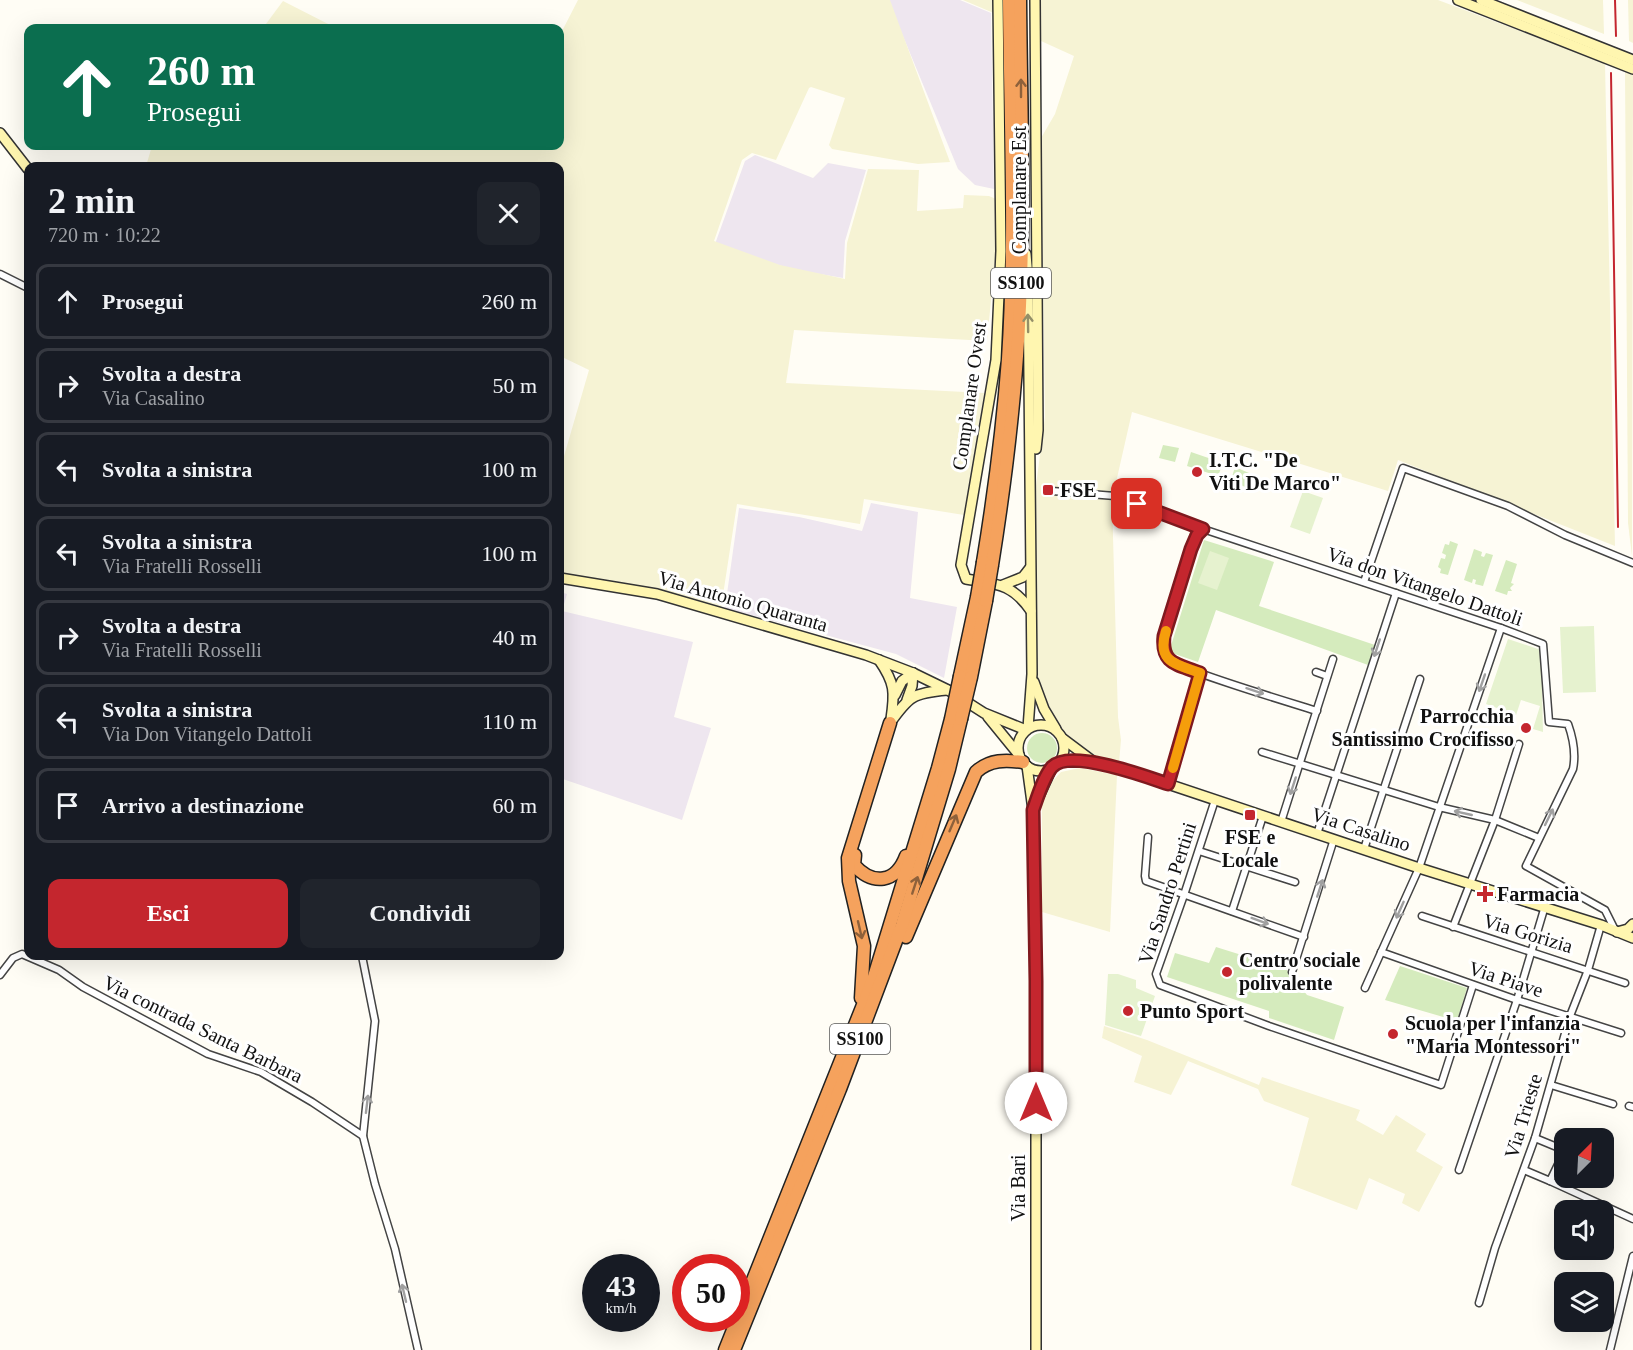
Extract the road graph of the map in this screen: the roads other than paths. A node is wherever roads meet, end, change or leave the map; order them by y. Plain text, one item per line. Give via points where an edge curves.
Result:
1 (998, 0) edge
2 (1009, 0) edge
3 (1020, 0) edge
4 (1035, 0) edge
5 (1458, 0) edge
6 (1482, 0) edge
7 (1633, 60) edge
8 (1633, 69) edge
9 (0, 133) edge
10 (24, 164) edge
11 (1022, 233) junction
12 (0, 274) edge
13 (24, 286) edge
14 (1032, 487) junction
15 (1052, 491) dead end
16 (1203, 529) junction
17 (987, 563) junction
18 (1633, 563) edge
19 (1030, 567) junction
20 (564, 579) edge
21 (1364, 582) junction
22 (1003, 585) junction
23 (1396, 593) junction
24 (1031, 611) junction
25 (1501, 628) junction
26 (1333, 659) dead end
27 (879, 660) junction
28 (1316, 672) dead end
29 (913, 673) junction
30 (1200, 673) junction
31 (1032, 674) junction
32 (1328, 676) junction
33 (1420, 679) dead end
34 (948, 690) junction
35 (895, 695) junction
36 (907, 700) junction
37 (1317, 711) junction
38 (984, 713) junction
39 (956, 719) junction
40 (890, 723) junction
41 (1027, 729) junction
42 (1061, 736) junction
43 (1519, 744) dead end
44 (1262, 752) dead end
45 (1023, 761) junction
46 (1094, 762) junction
47 (1300, 764) junction
48 (1056, 765) junction
49 (1335, 774) junction
50 (1168, 784) junction
51 (1384, 789) junction
52 (930, 793) junction
53 (1215, 800) junction
54 (1439, 807) junction
55 (1033, 810) junction
56 (1263, 816) junction
57 (1495, 820) junction
58 (1281, 822) junction
59 (856, 832) junction
60 (1317, 834) junction
61 (1148, 837) dead end
62 (1539, 838) junction
63 (1334, 839) junction
64 (1364, 849) junction
65 (1199, 851) junction
66 (1248, 867) junction
67 (1419, 868) junction
68 (1295, 882) dead end
69 (1471, 883) junction
70 (1184, 895) junction
71 (1545, 906) junction
72 (1232, 911) junction
73 (1422, 916) dead end
74 (1633, 924) edge
75 (1601, 925) junction
76 (1453, 927) junction
77 (1617, 932) junction
78 (1304, 937) junction
79 (1633, 938) edge
80 (1532, 951) junction
81 (1381, 952) junction
82 (24, 955) edge
83 (36, 960) edge
84 (363, 960) edge
85 (1588, 970) junction
86 (1292, 972) dead end
87 (0, 975) edge
88 (1625, 983) dead end
89 (1473, 986) junction
90 (1365, 988) dead end
91 (1517, 1000) junction
92 (1570, 1016) junction
93 (858, 1020) junction
94 (1621, 1034) dead end
95 (1551, 1085) junction
96 (840, 1089) junction
97 (1612, 1104) dead end
98 (363, 1136) junction
99 (1534, 1138) junction
100 (1554, 1147) edge
101 (1459, 1170) dead end
102 (1524, 1170) junction
103 (1554, 1172) edge
104 (1550, 1181) junction
105 (1633, 1219) edge
106 (1633, 1256) edge
107 (1479, 1303) dead end
108 (418, 1350) edge
109 (724, 1350) edge
110 (734, 1350) edge
111 (1036, 1350) edge
112 (1610, 1350) edge

1 - 22 main road, Complanare Ovest via 1001,251 996,360 961,565 966,579
2 - 17 highway, SS100 via 1012,249 1008,359
11 -> 3 highway, SS100
4 - 14 main road, Complanare Est via 1038,430
5 - 8 main road
6 - 7 main road
9 - 10 main road
14 -> 11 main road via 1028,278
11 - 17 highway, SS100 via 1017,357 1000,512
12 - 13 street
14 - 19 main road
15 - 16 street via 1115,496
16 - 21 street, Via don Vitangelo Dattoli
16 - 30 street via 1191,549 1163,647 1172,662
17 - 39 highway, SS100, bridge
18 - 21 street via 1508,506 1403,468
19 - 22 main road via 1023,577
19 - 24 main road
20 - 27 main road, Via Antonio Quaranta via 657,594
21 - 23 street, Via don Vitangelo Dattoli
22 - 24 main road via 1023,599
23 - 25 street, Via don Vitangelo Dattoli
23 -> 49 street
24 - 31 main road
25 -> 54 street
62 -> 25 street, Via don Vitangelo Dattoli via 1573,769 1574,750 1568,724 1549,722 1544,644
26 - 32 street
27 - 29 main road, Via Antonio Quaranta
27 - 35 main road via 890,675
28 - 32 street
29 - 34 main road, Via Antonio Quaranta
29 - 35 main road via 902,681
29 - 36 main road
30 -> 37 street
30 - 50 street
31 - 41 main road
31 - 42 main road via 1044,709
32 - 37 street
33 - 51 street
34 - 36 main road
34 - 38 main road, Via Antonio Quaranta
35 - 40 main road
36 - 40 main road
37 - 47 street
38 - 41 main road
38 - 45 main road
39 - 52 highway, SS100
96 -> 39 highway, SS100 via 902,925 949,769
40 - 59 highway, SS100
41 - 42 main road via 1044,725
41 - 45 main road via 1018,745
42 - 46 main road, Via Casalino
42 - 48 main road via 1064,747
43 - 57 street
44 - 47 street
45 - 48 main road via 1034,769
45 - 55 main road, Via Bari
96 -> 45 highway, SS100 via 972,779 983,765
46 - 48 main road, Via Casalino
46 - 50 main road, Via Casalino
47 - 49 street
47 -> 58 street
48 - 55 main road
49 - 51 street
49 - 60 street
50 - 53 main road, Via Casalino
51 - 54 street
51 - 64 street
52 - 59 highway, SS100 via 902,866 888,878 862,874 854,865
52 - 93 highway, SS100 via 891,926
53 - 56 main road, Via Casalino
53 - 65 street, Via Sandro Pertini
57 -> 54 street
54 - 67 street
55 - 111 main road, Via Bari
56 - 58 main road, Via Casalino
56 - 66 street
57 - 62 street
57 - 69 street
58 - 60 main road, Via Casalino
59 -> 93 highway, SS100 via 848,858 864,946
60 - 63 main road, Via Casalino
61 - 70 street via 1146,881
62 - 77 street via 1526,866 1605,910
63 - 64 main road, Via Casalino
78 -> 63 street
64 - 67 main road, Via Casalino
65 - 66 street
65 - 70 street, Via Sandro Pertini
66 - 68 street
66 - 72 street
67 - 69 main road, Via Casalino
67 -> 81 street
69 - 71 main road, Via Casalino
69 - 76 street
70 - 72 street
70 - 89 street, Via Sandro Pertini via 1156,974 1160,985 1441,1085
71 - 75 main road, Via Casalino
71 - 80 street
72 -> 78 street
73 - 76 street, Via Gorizia
74 - 77 main road
75 - 77 main road, Via Casalino
75 - 85 street, Via Trieste
76 - 80 street, Via Gorizia
77 - 79 main road, Via Casalino
78 - 86 street
80 - 85 street, Via Gorizia
80 - 91 street
81 - 89 street, Via Piave
81 - 90 street
82 - 87 street, Via contrada Santa Barbara via 13,958
83 - 98 street, Via contrada Santa Barbara via 208,1054 261,1072
98 -> 84 street via 375,1021
85 - 88 street, Via Gorizia
85 - 92 street, Via Trieste
89 - 91 street, Via Piave
91 - 92 street, Via Piave
91 - 101 street
92 - 94 street, Via Piave
92 - 95 street, Via Trieste
93 - 109 highway, SS100
95 - 97 street
95 - 99 street, Via Trieste
96 - 110 highway, SS100
108 -> 98 street
99 - 100 street
99 - 102 street, Via Trieste
102 - 104 street
102 - 107 street, Via Trieste
103 - 104 street
104 - 105 street
106 - 112 street

